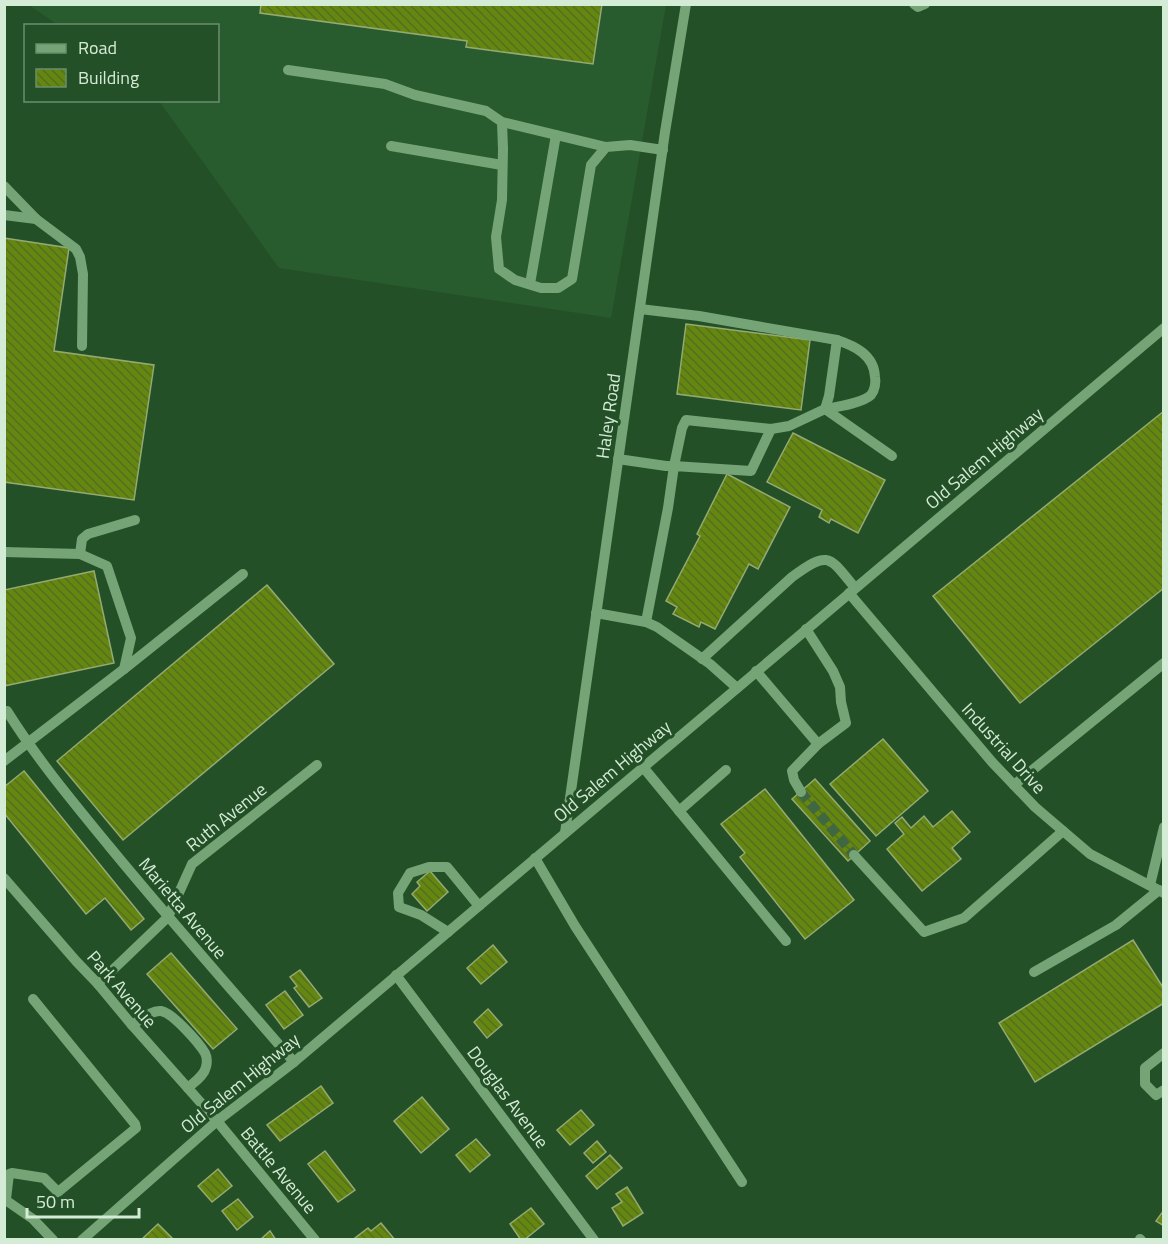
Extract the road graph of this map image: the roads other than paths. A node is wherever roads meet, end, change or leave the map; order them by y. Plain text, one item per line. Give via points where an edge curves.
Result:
1 (686, 4) edge
2 (914, 4) edge
3 (926, 4) edge
4 (288, 70) dead end
5 (502, 122) junction
6 (556, 135) junction
7 (391, 146) dead end
8 (606, 147) junction
9 (663, 150) junction
10 (502, 165) junction
11 (4, 186) edge
12 (4, 215) edge
13 (36, 219) junction
14 (530, 284) junction
15 (640, 309) junction
16 (1164, 328) edge
17 (837, 340) junction
18 (82, 346) dead end
19 (825, 409) junction
20 (771, 429) junction
21 (892, 456) dead end
22 (618, 459) junction
23 (674, 466) junction
24 (135, 520) dead end
25 (4, 552) edge
26 (80, 554) junction
27 (243, 574) dead end
28 (852, 590) junction
29 (596, 613) junction
30 (646, 622) junction
31 (806, 629) junction
32 (702, 658) junction
33 (1164, 663) edge
34 (124, 669) junction
35 (756, 671) junction
36 (736, 688) junction
37 (4, 712) edge
38 (27, 743) junction
39 (818, 744) junction
40 (4, 761) edge
41 (317, 765) dead end
42 (643, 767) junction
43 (726, 770) dead end
44 (1014, 784) junction
45 (801, 792) tunnel mouth
46 (679, 811) junction
47 (1164, 827) edge
48 (1063, 831) junction
49 (565, 833) junction
50 (1161, 852) edge
51 (854, 855) tunnel mouth
52 (535, 858) junction
53 (4, 878) edge
54 (1158, 889) edge
55 (479, 906) junction
56 (168, 917) junction
57 (448, 932) junction
58 (786, 941) dead end
59 (1034, 972) dead end
60 (396, 975) junction
61 (98, 984) junction
62 (33, 999) dead end
63 (132, 1026) junction
64 (1164, 1053) edge
65 (294, 1062) junction
66 (188, 1088) junction
67 (1164, 1090) edge
68 (217, 1121) junction
69 (742, 1182) dead end
70 (5, 1199) edge
71 (53, 1239) edge
72 (82, 1239) edge
73 (315, 1239) edge
74 (594, 1239) edge

1 - 9 street, Haley Road
2 - 3 street
4 - 5 street via 385,84 486,111
5 - 6 street
5 - 10 street
6 - 8 street
6 - 14 street
7 - 10 street
8 - 9 street via 630,145
8 - 14 street via 591,165 572,279 558,288
9 - 15 street, Haley Road
10 - 14 street via 496,237 499,268 515,280
11 - 13 street
12 - 13 street
13 - 18 street via 76,249 80,257
15 - 17 street
15 - 22 street, Haley Road
16 - 28 street, Old Salem Highway
17 - 19 street
17 - 19 street via 868,356 875,369 876,384 871,395
19 - 20 street via 789,426
19 - 21 street
20 - 23 street via 751,471
20 - 23 street via 686,420
22 - 23 street
22 - 29 street, Haley Road
23 - 30 street
24 - 26 street via 88,534 82,539
25 - 26 street
26 - 34 street via 107,566 131,638
27 - 34 street
28 - 31 street, Old Salem Highway
28 - 32 street, Industrial Drive via 831,560 817,561 792,577
28 - 44 street, Industrial Drive via 984,753
29 - 30 street
29 - 49 street, Haley Road
30 - 32 street
31 - 35 street, Old Salem Highway
31 - 39 street via 833,670 846,723
32 - 36 street
33 - 44 street
34 - 38 street
35 - 36 street, Old Salem Highway
35 - 39 street
36 - 42 street, Old Salem Highway
37 - 38 street, Marietta Avenue via 7,711
38 - 40 street
38 - 56 street, Marietta Avenue
39 - 45 street via 792,771
41 - 56 street, Ruth Avenue via 192,864
42 - 46 street
42 - 49 street, Old Salem Highway
43 - 46 street
44 - 48 street, Industrial Drive
46 - 58 street
47 - 50 street
48 - 51 street via 964,918 924,932
48 - 54 street, Industrial Drive via 1090,854
49 - 52 street, Old Salem Highway
50 - 54 street
52 - 55 street, Old Salem Highway
52 - 69 street
53 - 61 street, Park Avenue
54 - 59 street via 1116,925
55 - 57 street, Old Salem Highway
55 - 57 street via 447,867 410,873 398,893 399,907 422,915
56 - 61 street, Ruth Avenue
56 - 65 street, Marietta Avenue
57 - 60 street, Old Salem Highway
60 - 65 street, Old Salem Highway
60 - 74 street, Douglas Avenue
61 - 63 street, Park Avenue
62 - 70 street via 136,1128 58,1192 44,1178 9,1174
63 - 66 street, Park Avenue
63 - 66 street via 153,1012 162,1011 182,1025 206,1055 206,1068
64 - 67 street via 1145,1068 1145,1084 1156,1095
65 - 68 street, Old Salem Highway
66 - 68 street, Park Avenue
68 - 72 street, Old Salem Highway
68 - 73 street, Battle Avenue
70 - 71 street

